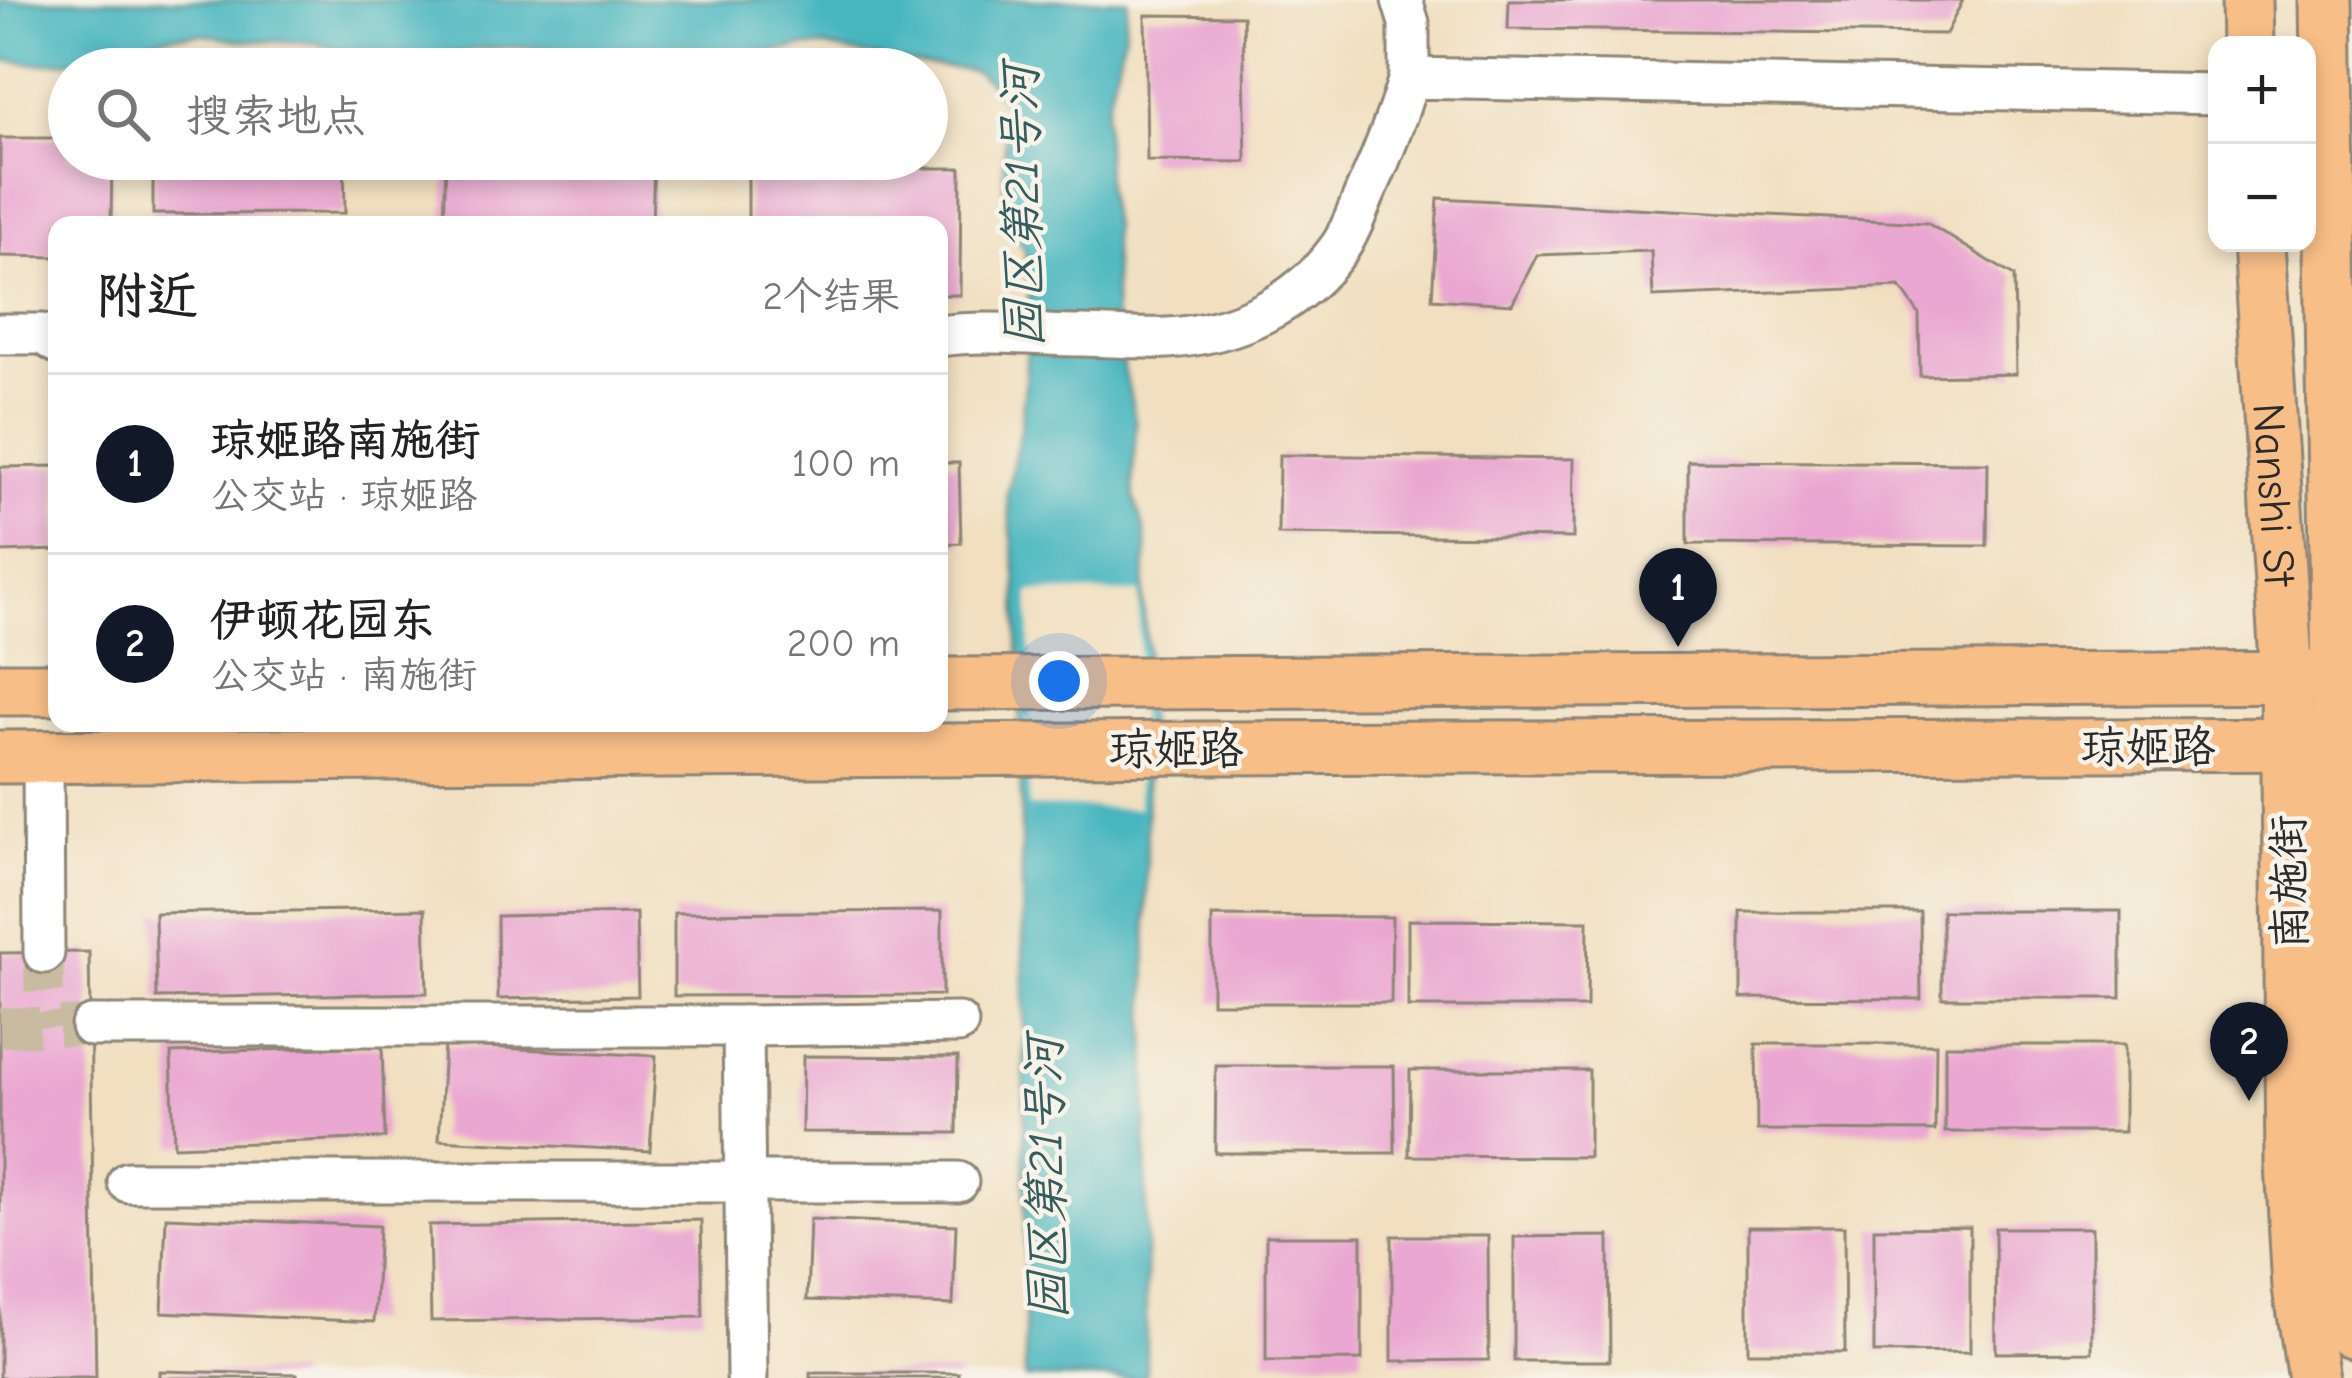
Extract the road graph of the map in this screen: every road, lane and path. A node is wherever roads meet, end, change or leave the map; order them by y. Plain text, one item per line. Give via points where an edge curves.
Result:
1 (1402, 0) edge
2 (2247, 0) edge
3 (2326, 0) edge
4 (2248, 36) edge
5 (1409, 78) junction
6 (2208, 94) edge
7 (2260, 252) edge
8 (0, 334) edge
9 (48, 334) edge
10 (948, 335) edge
11 (2287, 677) junction
12 (2345, 678) edge
13 (963, 684) edge
14 (0, 689) edge
15 (48, 689) edge
16 (2345, 744) edge
17 (2287, 746) junction
18 (22, 756) edge
19 (44, 953) tunnel mouth
20 (958, 1023) dead end
21 (91, 1026) tunnel mouth
22 (743, 1026) junction
23 (128, 1182) dead end
24 (745, 1182) junction
25 (958, 1182) dead end
26 (2352, 1331) edge
27 (747, 1378) edge
28 (2313, 1378) edge

1 - 5 street
2 - 4 main road
3 - 12 main road, Nanshi St
5 - 6 street
5 - 10 street via 1340,247 1261,317 1168,338
7 - 11 main road, Nanshi St
8 - 9 street
11 - 12 main road, 琼姬路
11 - 13 main road, 琼姬路
11 - 17 main road, Nanshi St
12 - 16 main road, Nanshi St
14 - 15 main road
16 - 17 main road, 琼姬路
16 - 26 main road, 南施街 via 2339,1170
17 - 18 main road, 琼姬路
17 - 28 main road, 南施街 via 2292,1164
18 - 19 street
20 - 22 street
21 - 22 street
22 - 24 street
23 - 24 street
24 - 25 street
24 - 27 street

